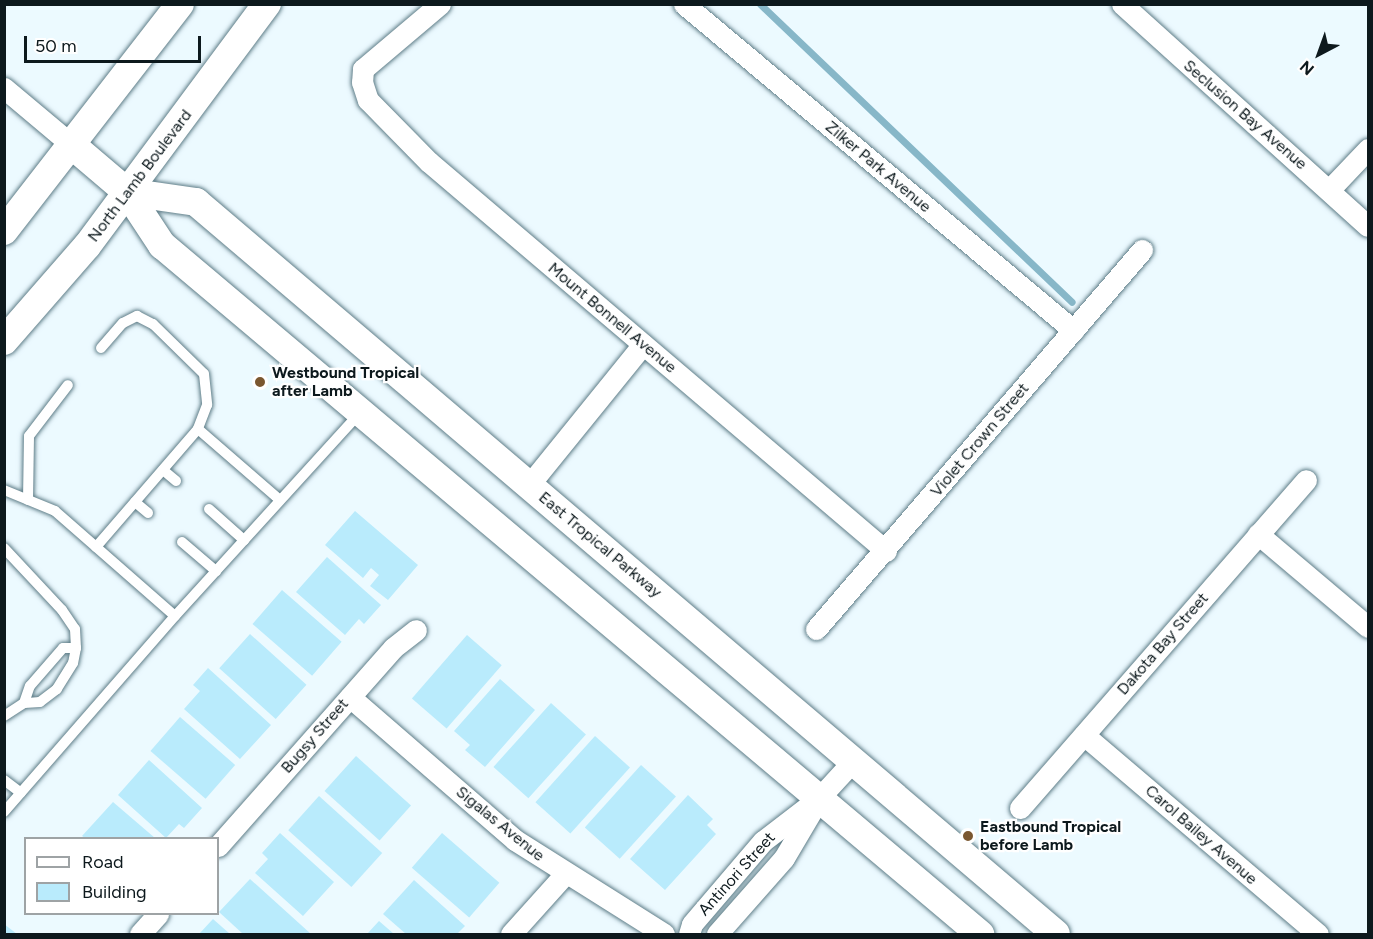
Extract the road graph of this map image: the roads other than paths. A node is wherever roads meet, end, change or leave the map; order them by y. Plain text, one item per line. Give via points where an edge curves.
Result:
1 (180, 4) edge
2 (267, 4) edge
3 (440, 4) edge
4 (684, 4) edge
5 (1131, 7) edge
6 (4, 88) edge
7 (73, 146) junction
8 (1368, 149) edge
9 (1330, 189) junction
10 (127, 192) junction
11 (1368, 226) edge
12 (4, 231) edge
13 (1142, 250) dead end
14 (1073, 330) junction
15 (4, 341) edge
16 (643, 344) junction
17 (101, 348) dead end
18 (68, 385) dead end
19 (360, 413) junction
20 (198, 429) junction
21 (163, 470) junction
22 (1306, 480) dead end
23 (176, 481) dead end
24 (529, 485) junction
25 (4, 490) edge
26 (28, 500) junction
27 (280, 500) junction
28 (135, 502) junction
29 (209, 509) dead end
30 (148, 513) dead end
31 (1258, 534) junction
32 (244, 540) junction
33 (182, 542) dead end
34 (96, 547) junction
35 (4, 548) edge
36 (886, 551) junction
37 (216, 571) junction
38 (175, 616) junction
39 (1368, 627) edge
40 (816, 629) dead end
41 (416, 630) dead end
42 (76, 648) junction
43 (350, 697) junction
44 (24, 703) junction
45 (4, 716) edge
46 (1084, 735) junction
47 (854, 760) junction
48 (4, 780) edge
49 (21, 793) junction
50 (820, 797) junction
51 (1020, 808) dead end
52 (4, 812) edge
53 (219, 845) edge
54 (565, 873) junction
55 (157, 915) edge
56 (140, 934) edge
57 (511, 934) edge
58 (664, 934) edge
59 (689, 934) edge
60 (717, 934) edge
61 (980, 934) edge
62 (1056, 934) edge
63 (1317, 934) edge

1 - 7 main road
2 - 10 main road, North Lamb Boulevard
3 - 16 street, Mount Bonnell Avenue via 363,69 362,82 368,100 388,123
4 - 14 street, Zilker Park Avenue
5 - 9 street, Seclusion Bay Avenue
6 - 7 street
7 - 10 main road
7 - 12 main road
8 - 9 street
9 - 11 street, Seclusion Bay Avenue
10 - 15 main road, North Lamb Boulevard via 87,246
10 - 19 main road via 162,244
10 - 24 main road, East Tropical Parkway via 196,202
13 - 14 street, Violet Crown Street
14 - 36 street, Violet Crown Street
16 - 24 street
16 - 36 street, Mount Bonnell Avenue
17 - 20 lane via 130,319 137,316 153,324 204,374 207,405
18 - 26 lane via 29,436
19 - 27 lane
19 - 50 main road
20 - 21 lane
20 - 27 lane
21 - 23 lane
21 - 28 lane
22 - 31 street, Dakota Bay Street
24 - 47 main road, East Tropical Parkway
25 - 26 lane
26 - 34 lane via 55,511
27 - 32 lane
28 - 30 lane
28 - 34 lane
29 - 32 lane
31 - 39 street
31 - 46 street, Dakota Bay Street
32 - 37 lane
33 - 37 lane
34 - 38 lane
35 - 42 lane via 69,619 75,629
36 - 40 street, Violet Crown Street
37 - 38 lane
38 - 49 lane
41 - 43 street, Bugsy Street via 393,648
42 - 44 lane via 63,648 30,686
42 - 44 lane via 73,663 57,690 40,702
43 - 53 street, Bugsy Street
43 - 54 street, Sigalas Avenue via 515,840
44 - 45 lane
46 - 51 street, Dakota Bay Street
46 - 63 street, Carol Bailey Avenue
47 - 50 street, Antinori Street
47 - 62 main road, East Tropical Parkway
48 - 49 lane
49 - 52 lane
50 - 59 street, Antinori Street via 764,841 692,924
50 - 60 street, Antinori Street via 784,858
50 - 61 main road
54 - 57 street
54 - 58 street, Sigalas Avenue
55 - 56 street

